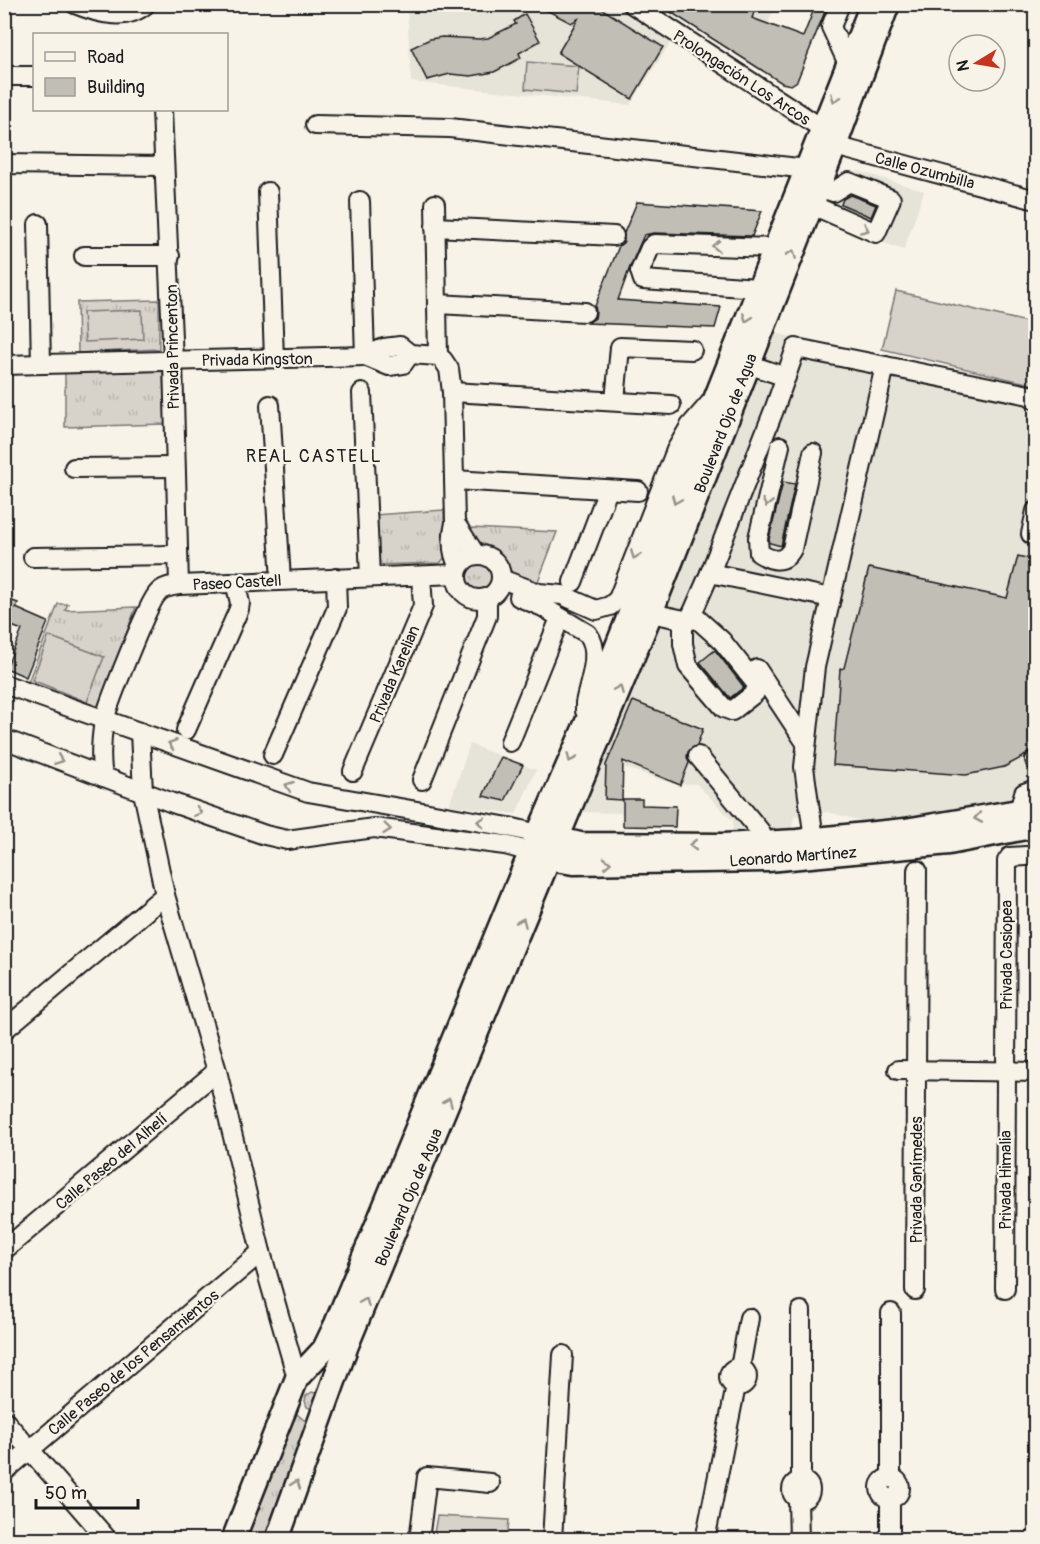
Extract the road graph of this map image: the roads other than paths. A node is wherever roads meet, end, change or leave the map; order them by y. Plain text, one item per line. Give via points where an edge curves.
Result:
1 (75, 4) edge
2 (146, 4) edge
3 (632, 4) edge
4 (840, 4) edge
5 (872, 4) edge
6 (888, 4) edge
7 (849, 66) junction
8 (4, 76) edge
9 (33, 76) edge
10 (162, 111) edge
11 (315, 125) dead end
12 (829, 137) junction
13 (4, 164) edge
14 (164, 166) junction
15 (812, 187) junction
16 (268, 192) dead end
17 (1035, 200) edge
18 (360, 201) dead end
19 (435, 204) dead end
20 (38, 224) dead end
21 (435, 226) junction
22 (614, 236) dead end
23 (774, 248) junction
24 (84, 256) dead end
25 (170, 256) junction
26 (758, 288) junction
27 (437, 304) junction
28 (585, 312) dead end
29 (692, 350) dead end
30 (365, 356) junction
31 (438, 356) junction
32 (274, 358) junction
33 (173, 361) junction
34 (740, 362) junction
35 (41, 364) junction
36 (4, 365) edge
37 (885, 366) junction
38 (786, 377) junction
39 (452, 392) junction
40 (362, 393) dead end
41 (719, 393) junction
42 (615, 400) junction
43 (1035, 400) edge
44 (270, 405) dead end
45 (671, 405) dead end
46 (780, 446) dead end
47 (813, 453) dead end
48 (175, 467) junction
49 (74, 468) dead end
50 (454, 480) junction
51 (608, 490) junction
52 (638, 491) dead end
53 (1035, 511) edge
54 (455, 523) junction
55 (1030, 534) dead end
56 (177, 555) junction
57 (477, 555) junction
58 (33, 557) dead end
59 (458, 570) junction
60 (710, 573) junction
61 (421, 576) junction
62 (370, 577) junction
63 (336, 578) junction
64 (282, 580) junction
65 (235, 582) junction
66 (573, 582) dead end
67 (179, 585) junction
68 (495, 589) junction
69 (831, 598) junction
70 (651, 613) junction
71 (688, 617) junction
72 (560, 618) junction
73 (746, 652) dead end
74 (4, 684) edge
75 (105, 720) junction
76 (586, 724) junction
77 (186, 730) dead end
78 (140, 732) junction
79 (4, 740) edge
80 (510, 742) dead end
81 (806, 743) junction
82 (273, 755) dead end
83 (698, 756) dead end
84 (353, 771) dead end
85 (103, 777) junction
86 (422, 780) dead end
87 (1035, 789) edge
88 (142, 792) junction
89 (1027, 810) edge
90 (1035, 826) edge
91 (803, 839) junction
92 (765, 843) junction
93 (544, 846) junction
94 (836, 854) junction
95 (1026, 856) dead end
96 (917, 870) dead end
97 (165, 895) junction
98 (4, 1030) edge
99 (907, 1070) junction
100 (218, 1071) junction
101 (1005, 1072) junction
102 (1035, 1072) edge
103 (4, 1250) edge
104 (261, 1252) junction
105 (1005, 1288) dead end
106 (915, 1290) dead end
107 (801, 1311) dead end
108 (891, 1313) dead end
109 (749, 1318) dead end
110 (563, 1355) dead end
111 (294, 1387) junction
112 (328, 1393) junction
113 (320, 1416) junction
114 (4, 1420) edge
115 (30, 1450) junction
116 (4, 1472) edge
117 (490, 1483) dead end
118 (108, 1539) edge
119 (233, 1539) edge
120 (277, 1539) edge
121 (419, 1539) edge
122 (552, 1539) edge
123 (705, 1539) edge
124 (799, 1539) edge
125 (890, 1539) edge

1 - 2 street via 110,15 133,12
3 - 12 street, Prolongación Los Arcos
4 - 7 street via 831,27
5 - 7 main road, Boulevard Ojo de Agua
6 - 12 main road, Boulevard Ojo de Agua
7 -> 12 main road, Boulevard Ojo de Agua
8 - 9 street
10 - 14 street, Privada Princenton
11 - 15 street via 450,128
12 - 15 main road, Boulevard Ojo de Agua
12 - 17 street, Calle Ozumbilla
13 - 14 street
14 - 25 street, Privada Princenton
15 - 23 main road, Boulevard Ojo de Agua
34 -> 15 main road, Boulevard Ojo de Agua
16 - 32 street
18 - 30 street
19 - 21 street
20 - 35 street
21 - 22 street
21 - 27 street
23 - 26 main road, Boulevard Ojo de Agua
23 -> 26 street via 654,244 640,271 643,280
24 - 25 street
25 - 33 street, Privada Princenton
26 -> 34 main road, Boulevard Ojo de Agua
27 - 28 street
27 - 31 street
29 - 42 street via 620,347
30 - 31 street, Privada Kingston via 389,366 403,364 410,354
30 - 32 street, Privada Kingston
31 - 39 street via 449,369
32 - 33 street, Privada Kingston
33 - 35 street, Privada Kingston
33 - 48 street, Privada Princenton
34 - 38 street
34 - 41 main road, Boulevard Ojo de Agua
34 - 70 main road, Boulevard Ojo de Agua
35 - 36 street, Privada Kingston
37 - 38 street via 796,348
37 - 43 street via 1029,395
37 - 69 street
38 - 60 street
39 - 42 street
39 - 50 street
40 - 62 street
41 -> 68 street via 690,426 676,450 618,599 603,610 596,610 561,595
41 -> 76 main road, Boulevard Ojo de Agua
42 - 45 street
44 - 64 street
46 -> 47 street via 758,538 759,553 770,560 780,561 792,549
48 - 49 street
48 - 56 street, Privada Princenton
50 - 51 street
50 - 54 street
51 - 52 street
51 - 66 street
53 - 55 street
54 - 57 street
54 - 59 street via 452,552
56 - 58 street
56 - 67 street, Privada Princenton
57 - 59 street
57 - 68 street via 488,557 500,572
59 - 61 street, Paseo Castell
59 - 68 street via 460,589 472,598
60 - 69 street
60 - 71 street
61 - 62 street, Paseo Castell
61 - 84 street, Privada Karelian via 423,606
62 - 63 street, Paseo Castell
63 - 64 street, Paseo Castell
63 - 82 street via 337,608
64 - 65 street, Paseo Castell
65 - 67 street, Paseo Castell
65 - 77 street via 239,609
67 - 75 street, Paseo Castell via 154,597
68 - 72 street via 543,607
68 - 86 street
69 - 81 street via 815,667
70 - 71 street
93 -> 70 main road, Boulevard Ojo de Agua
71 - 71 street via 683,644 688,666 724,708 732,711 755,693 757,685 722,640
72 - 76 street via 592,640 594,657 585,703
72 - 80 street
73 - 81 street
74 - 75 street
75 - 78 street
75 - 85 street, Paseo Castell
76 -> 93 main road, Boulevard Ojo de Agua
78 - 88 street
93 -> 78 street via 509,826 308,792
79 -> 85 street
81 - 91 street
83 - 92 street via 760,831
85 - 88 street
87 - 89 street via 1024,793
88 -> 93 street via 287,840 374,828
88 - 97 street
89 -> 91 main road, Leonardo Martínez via 905,830
90 - 94 main road, Leonardo Martínez via 949,843
91 - 92 main road, Leonardo Martínez
93 -> 91 main road, Leonardo Martínez via 573,863 724,861
91 - 94 main road, Leonardo Martínez
91 - 94 main road
92 -> 93 main road, Leonardo Martínez
93 - 111 main road, Boulevard Ojo de Agua via 336,1324 324,1349
112 -> 93 main road, Boulevard Ojo de Agua
95 - 101 street, Privada Casiopea via 1010,857 1007,861
96 - 99 street, Privada Ganímedes
97 - 98 street
97 - 100 street
99 - 101 street
99 - 106 street, Privada Ganímedes
100 - 103 street, Calle Paseo del Alhelí
100 - 104 street
101 - 102 street
101 - 105 street, Privada Himalia
104 - 111 street
104 - 115 street, Calle Paseo de los Pensamientos
107 - 124 street via 801,1480 791,1488 798,1499
108 - 125 street via 891,1477 883,1479 879,1487 882,1496 890,1499
109 - 123 street
110 - 122 street
111 - 112 main road via 314,1381
111 - 113 main road via 307,1412
111 - 119 main road, Boulevard Ojo de Agua
112 - 113 main road, Boulevard Ojo de Agua
120 -> 113 main road, Boulevard Ojo de Agua
114 - 115 street
115 - 116 street, Calle Paseo de los Pensamientos
115 - 118 street
117 - 121 street via 427,1477

